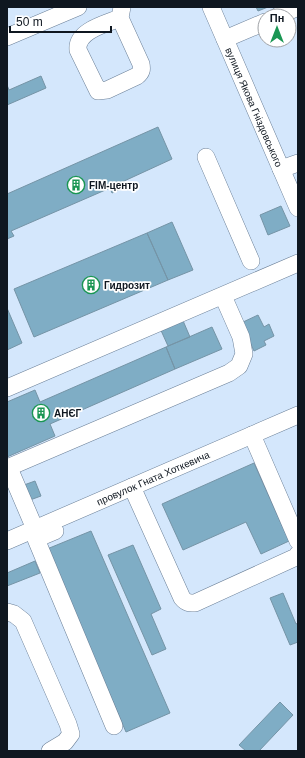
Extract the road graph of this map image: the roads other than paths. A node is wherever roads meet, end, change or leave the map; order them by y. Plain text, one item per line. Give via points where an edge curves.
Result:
1 (78, 7) edge
2 (211, 7) edge
3 (257, 25) edge
4 (7, 37) edge
5 (225, 39) junction
6 (206, 157) dead end
7 (298, 163) edge
8 (281, 169) junction
9 (298, 208) edge
10 (251, 262) dead end
11 (298, 263) edge
12 (223, 296) junction
13 (7, 388) edge
14 (298, 415) edge
15 (252, 435) junction
16 (8, 468) edge
17 (134, 491) junction
18 (35, 529) junction
19 (7, 541) edge
20 (298, 541) edge
21 (298, 554) edge
22 (7, 612) edge
23 (114, 726) dead end
24 (50, 751) edge

1 - 4 street
2 - 5 street, вулиця Якова Гніздовського
3 - 5 street
5 - 8 street, вулиця Якова Гніздовського
6 - 10 street
7 - 8 street
8 - 9 street, вулиця Якова Гніздовського
11 - 12 street
12 - 13 street
12 - 16 street via 241,337 244,354 239,366 229,373
14 - 15 street, провулок Гната Хоткевича
15 - 17 street, провулок Гната Хоткевича
15 - 20 street
16 - 18 street
17 - 18 street, провулок Гната Хоткевича
17 - 21 street via 185,602 195,603
17 - 23 street via 36,540
18 - 19 street, провулок Гната Хоткевича
22 - 24 street via 23,621 68,724 71,734 65,742

